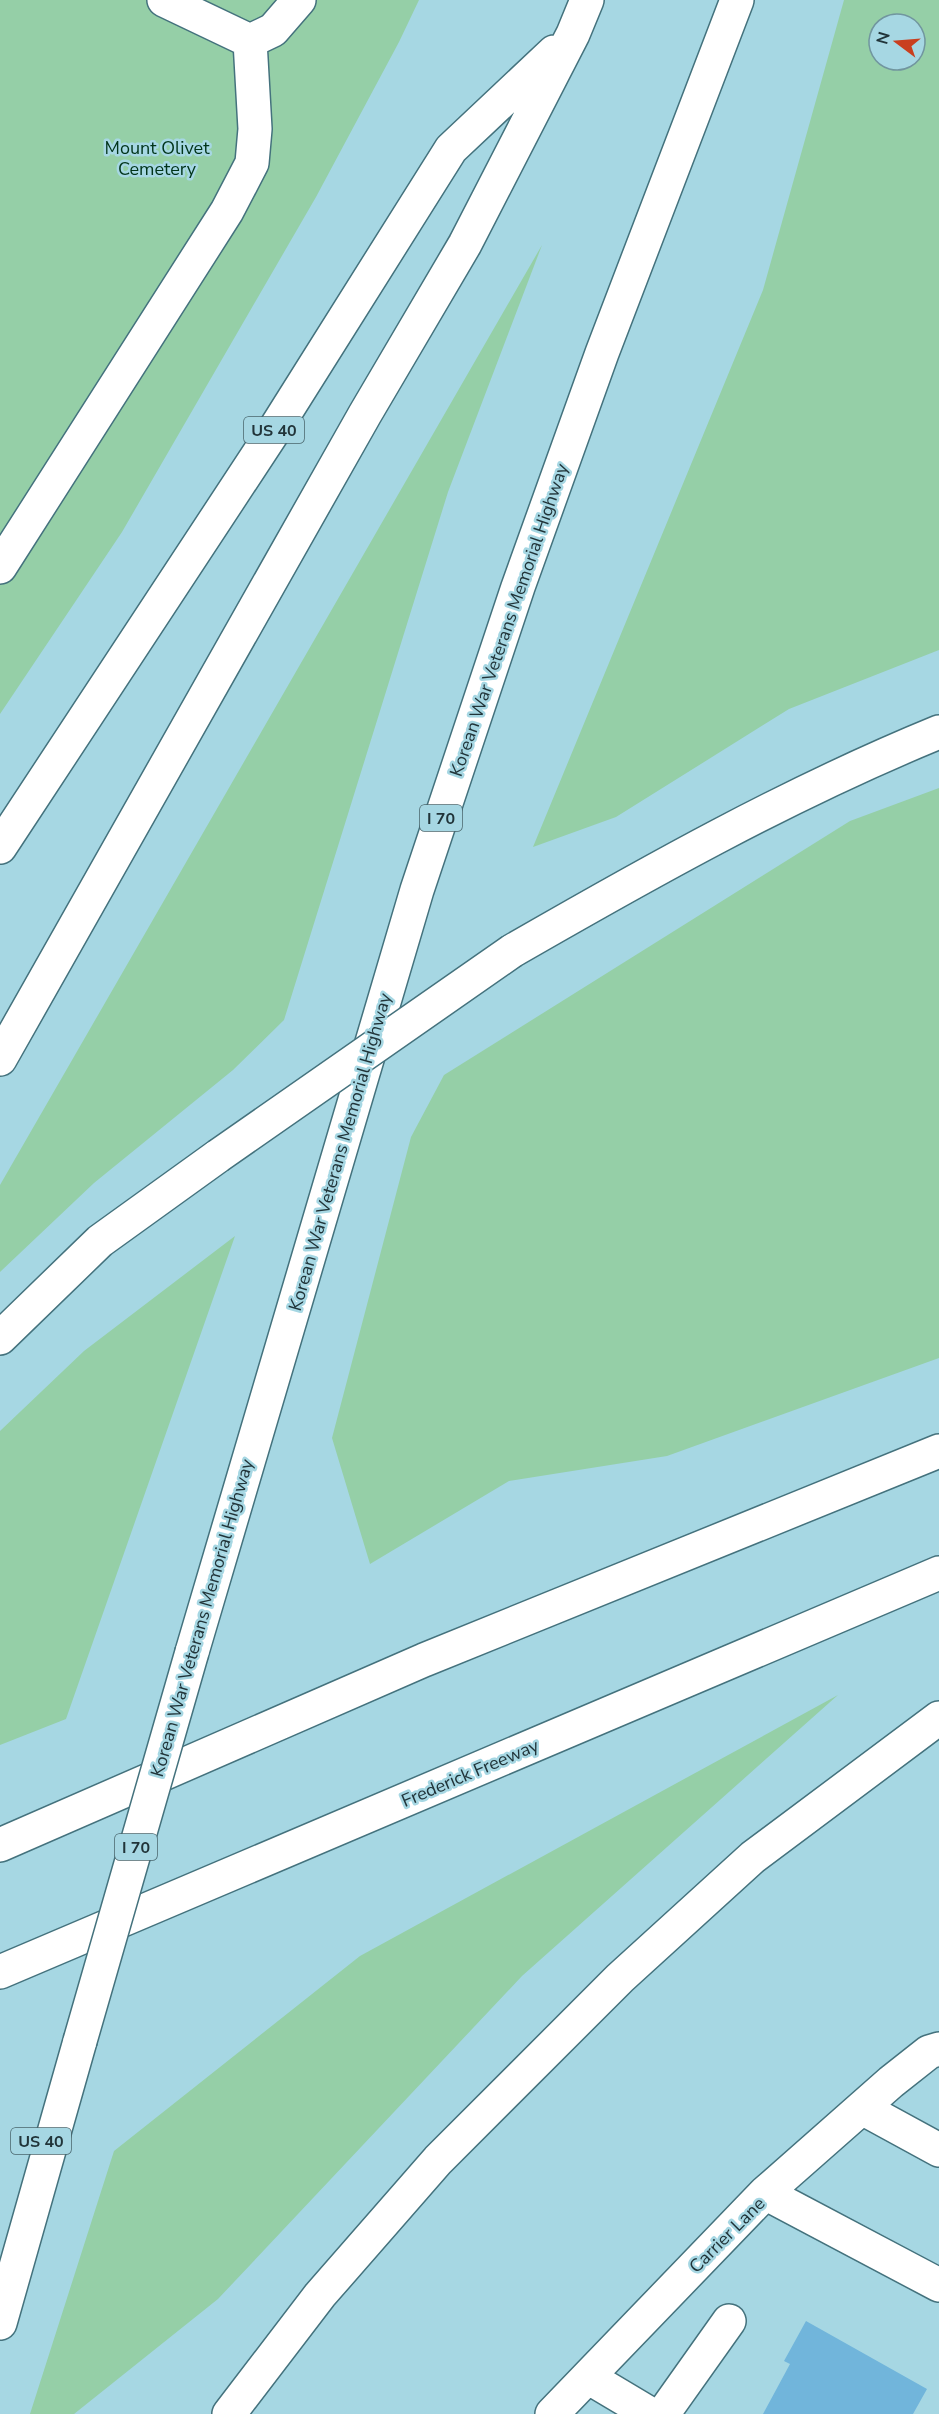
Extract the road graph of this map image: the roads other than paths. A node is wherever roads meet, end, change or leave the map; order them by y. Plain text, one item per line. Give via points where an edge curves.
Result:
1 (164, 0) edge
2 (299, 0) edge
3 (587, 0) edge
4 (737, 0) edge
5 (573, 34) junction
6 (250, 41) junction
7 (0, 567) edge
8 (939, 732) edge
9 (0, 847) edge
10 (0, 1059) edge
11 (0, 1338) edge
12 (939, 1451) edge
13 (939, 1573) edge
14 (939, 1718) edge
15 (0, 1845) edge
16 (0, 1972) edge
17 (80, 2041) junction
18 (939, 2049) edge
19 (862, 2108) junction
20 (939, 2150) edge
21 (765, 2193) junction
22 (0, 2241) edge
23 (939, 2285) edge
24 (729, 2321) dead end
25 (0, 2322) edge
26 (588, 2377) junction
27 (230, 2414) edge
28 (552, 2414) edge
29 (650, 2414) edge
30 (663, 2414) edge

1 - 6 main road
2 - 6 main road via 273,30
3 - 5 main road
4 - 17 main road, Korean War Veterans Memorial Highway / I 70, bridge via 602,353 518,587 417,890
5 - 9 main road, US 40 via 451,149 273,432
5 - 10 main road via 465,244
6 - 7 main road via 255,129 252,163 227,211
8 - 11 main road, bridge via 781,802 651,870 512,951 100,1241
12 - 15 main road via 424,1660
13 - 16 main road, Frederick Freeway
14 - 27 main road via 753,1857 620,1978 438,2160 320,2295
17 - 22 main road, US 40
17 - 25 main road, Korean War Veterans Memorial Highway / I 70
18 - 19 main road via 929,2052
19 - 20 main road
19 - 21 main road
21 - 23 main road, Carrier Lane
21 - 26 main road, Carrier Lane
24 - 30 main road
26 - 28 main road, Carrier Lane
26 - 29 main road

